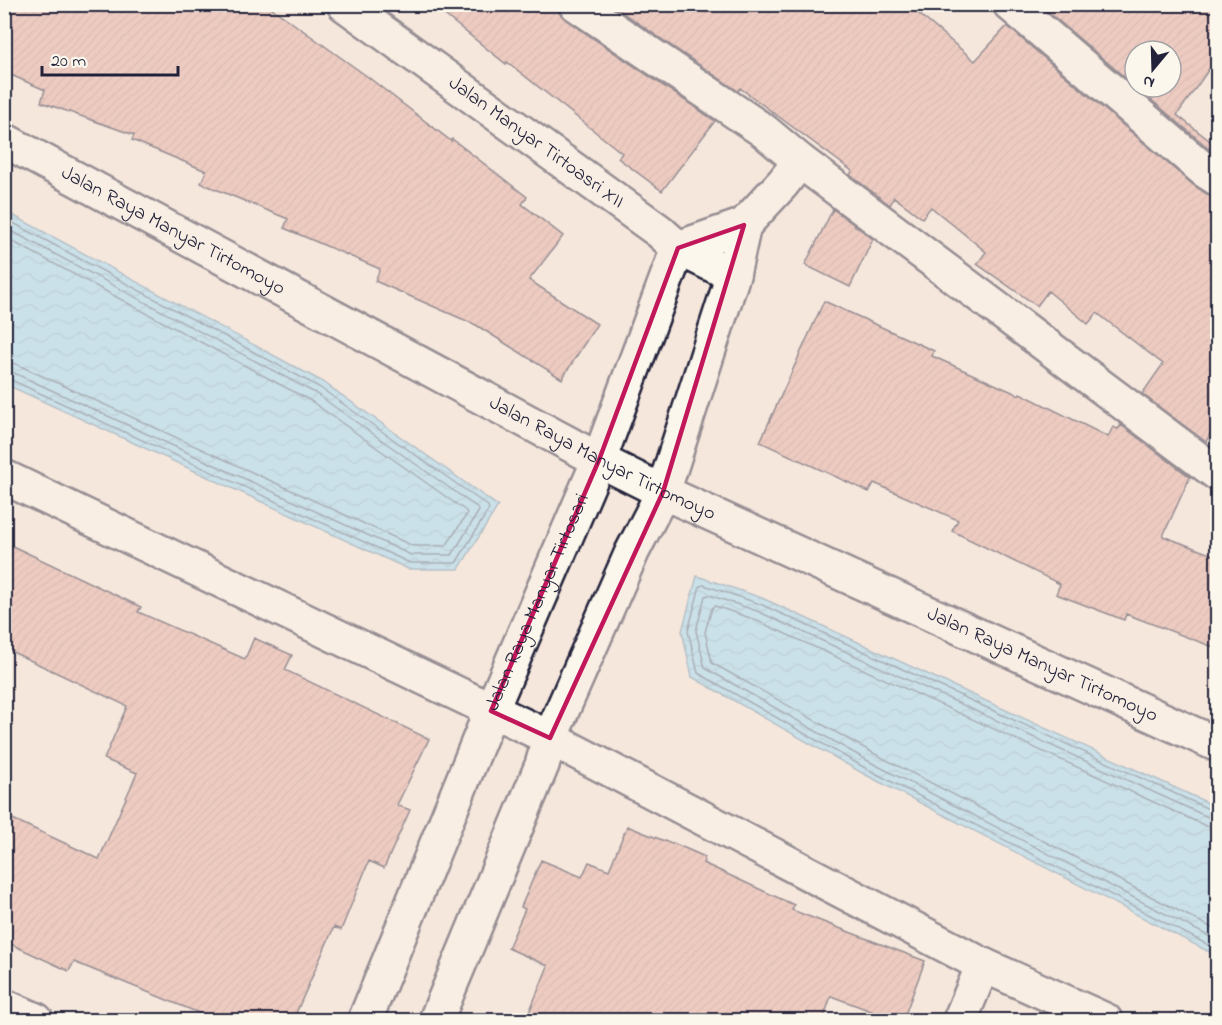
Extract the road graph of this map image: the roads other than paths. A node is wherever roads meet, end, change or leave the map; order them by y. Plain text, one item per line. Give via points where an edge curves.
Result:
1 (344, 4) edge
2 (576, 4) edge
3 (1010, 4) edge
4 (4, 140) edge
5 (792, 171) junction
6 (1211, 174) edge
7 (744, 225) junction
8 (678, 248) junction
9 (733, 275) junction
10 (599, 460) junction
11 (1218, 474) edge
12 (4, 477) edge
13 (663, 492) junction
14 (491, 711) junction
15 (550, 738) junction
16 (1218, 745) edge
17 (983, 966) junction
18 (4, 1006) edge
19 (36, 1020) edge
20 (365, 1020) edge
21 (436, 1020) edge
22 (960, 1020) edge
23 (1105, 1020) edge

1 - 8 street, Jalan Manyar Tirtoasri XII
2 - 5 street via 764,131
3 - 6 street
4 - 10 street, Jalan Raya Manyar Tirtomoyo
5 - 7 street
5 - 11 street
7 - 8 street
7 - 9 street
8 - 9 street, Jalan Manyar Tirtoasri XII
8 - 10 street, Jalan Raya Manyar Tirtosari
9 - 13 street
10 - 13 street, Jalan Raya Manyar Tirtomoyo
10 - 14 street, Jalan Raya Manyar Tirtosari
12 - 14 street
13 - 15 street via 632,552
13 - 16 street, Jalan Raya Manyar Tirtomoyo
14 - 15 street
14 - 20 street, Jalan Raya Manyar Tirtosari
15 - 17 street
15 - 21 street
17 - 22 street
17 - 23 street
18 - 19 street

